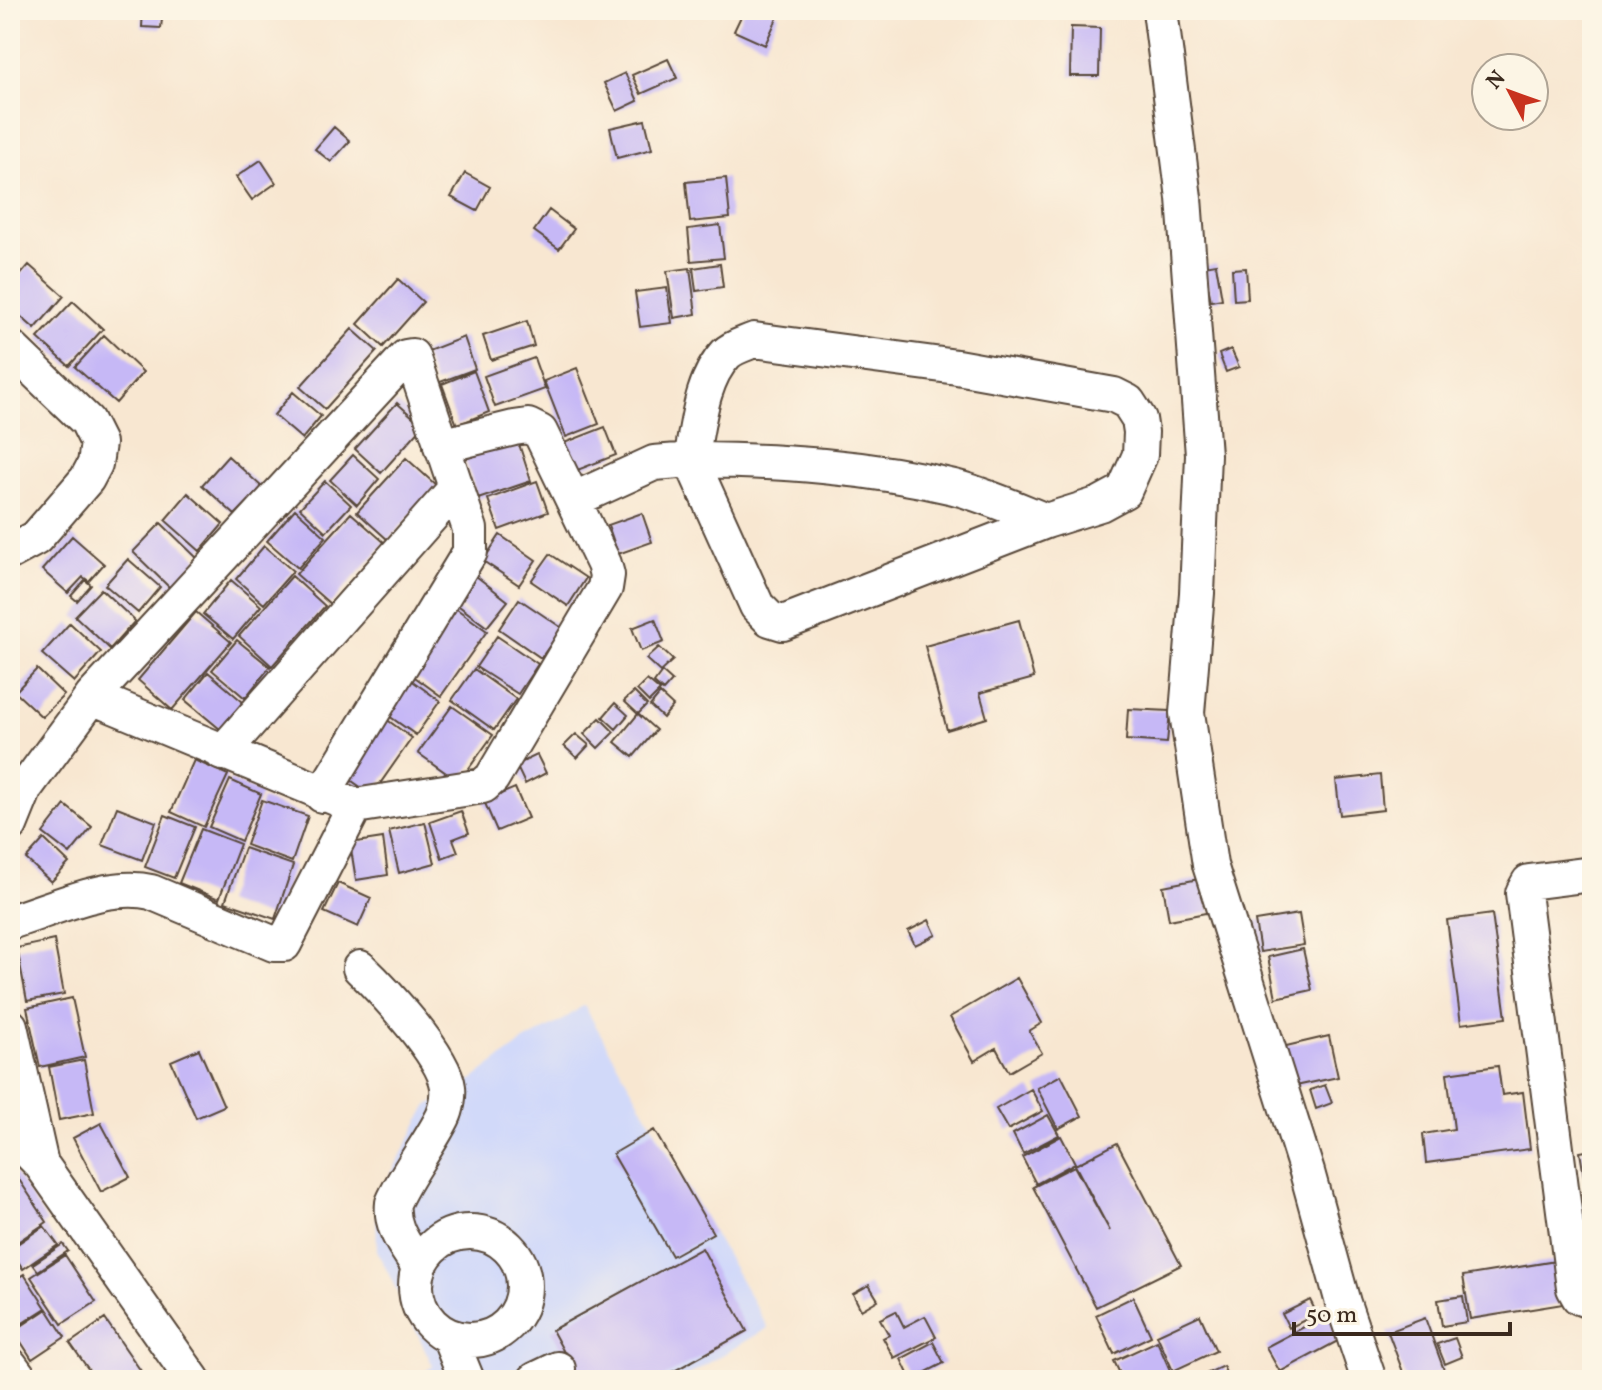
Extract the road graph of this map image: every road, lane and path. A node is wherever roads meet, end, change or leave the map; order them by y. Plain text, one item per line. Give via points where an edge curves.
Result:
1 (1160, 10) edge
2 (10, 347) edge
3 (441, 446) junction
4 (691, 460) junction
5 (456, 488) junction
6 (573, 500) junction
7 (1046, 521) junction
8 (10, 552) edge
9 (92, 697) junction
10 (222, 753) junction
11 (322, 795) junction
12 (355, 806) junction
13 (10, 825) edge
14 (1592, 874) edge
15 (10, 922) edge
16 (360, 968) dead end
17 (10, 1026) edge
18 (10, 1133) edge
19 (41, 1164) junction
20 (419, 1267) junction
21 (1592, 1302) edge
22 (449, 1336) junction
23 (10, 1365) edge
24 (21, 1380) edge
25 (193, 1380) edge
26 (467, 1380) edge
27 (1369, 1380) edge

1 - 27 street via 1184,198 1203,455 1187,713 1210,865
2 - 8 street via 87,421 98,443 87,479 36,538
3 - 5 street
3 - 6 street via 528,426 540,432
3 - 9 street via 414,358 408,356
4 - 6 street via 654,463
4 - 7 street via 760,460 873,471 957,488
4 - 7 street via 757,606 783,623
4 - 7 street via 715,368 728,351 754,340 957,367 1114,395 1128,402 1139,419 1140,455 1124,491
5 - 10 street
5 - 11 street via 470,529 470,552
6 - 12 street via 604,564 605,588 492,778 471,790
9 - 10 street
9 - 13 street via 25,788
10 - 11 street
11 - 12 street
12 - 15 street via 284,944 135,888
14 - 21 street via 1529,882 1523,893 1574,1288 1579,1297
16 - 20 street via 386,992 443,1070 448,1087 444,1115 393,1203 395,1228
17 - 19 street
18 - 19 street
19 - 25 street
20 - 22 street via 416,1293 421,1311
20 - 22 street via 437,1242 473,1231 492,1235 519,1260 524,1298 516,1315 486,1338
22 - 26 street
23 - 24 street

